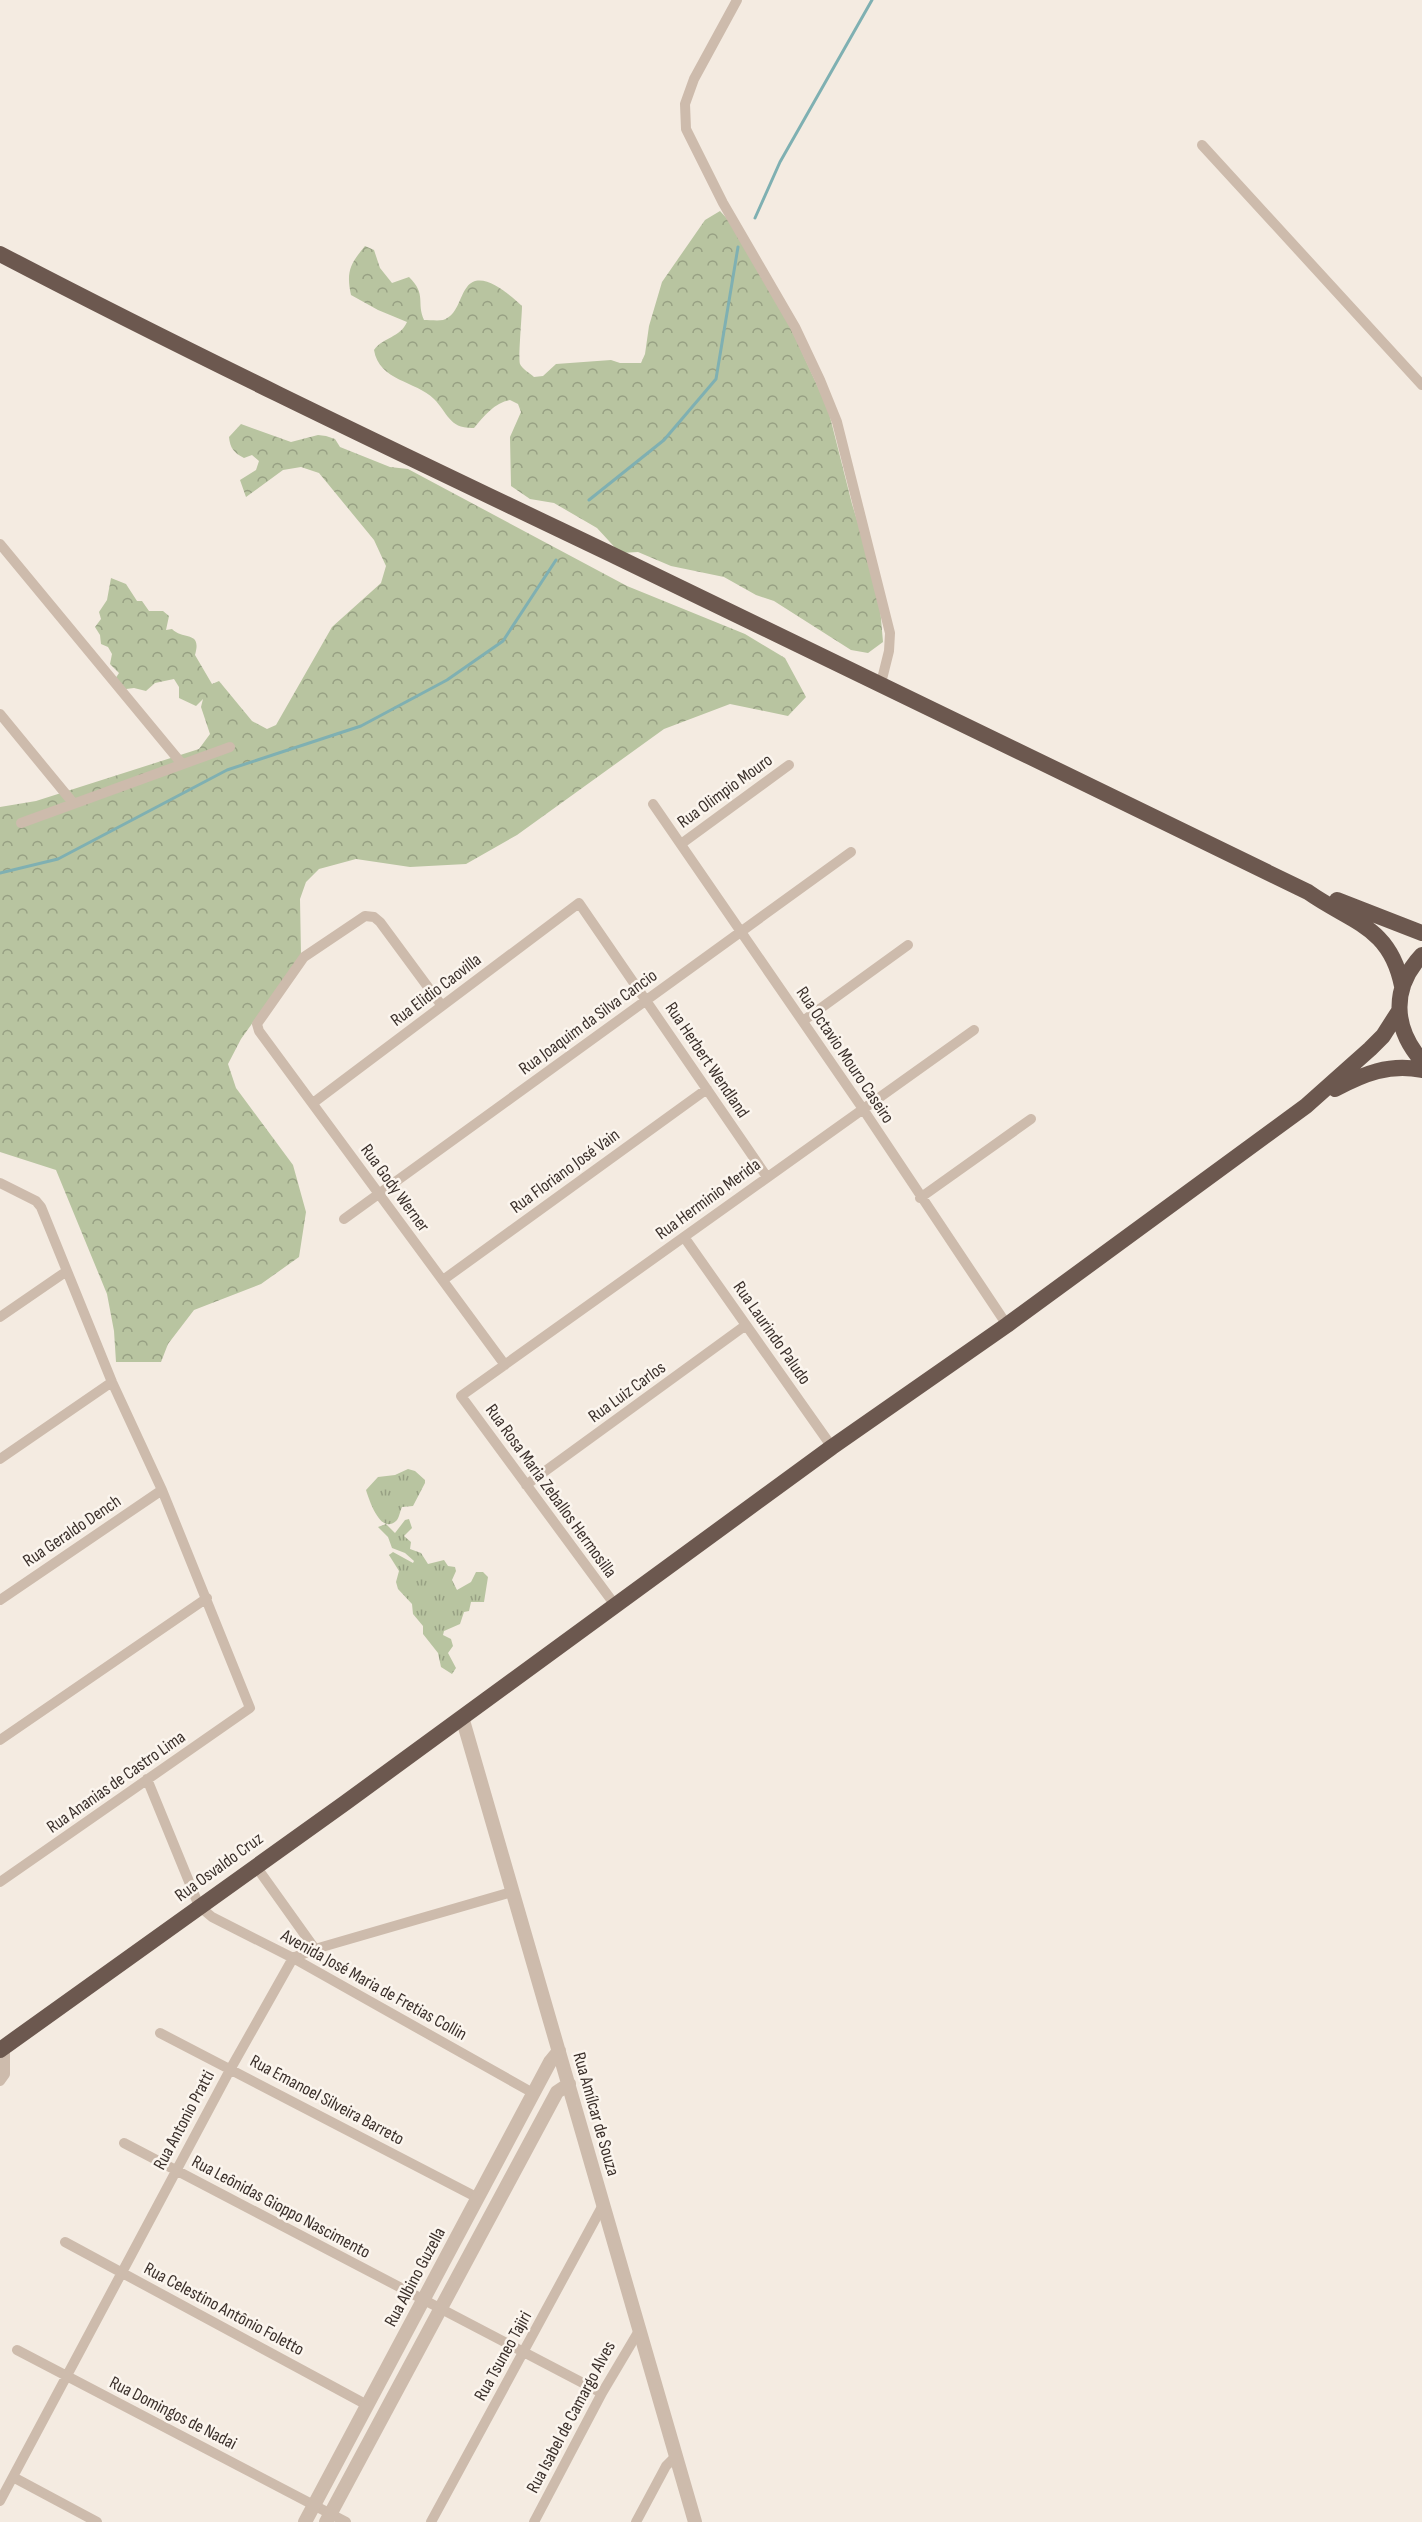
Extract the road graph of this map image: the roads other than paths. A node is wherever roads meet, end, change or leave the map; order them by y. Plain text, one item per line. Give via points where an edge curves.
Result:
1 (737, 0) edge
2 (1202, 145) dead end
3 (0, 254) edge
4 (1422, 385) edge
5 (0, 544) edge
6 (881, 683) junction
7 (0, 714) edge
8 (230, 747) dead end
9 (182, 765) junction
10 (789, 765) dead end
11 (74, 804) junction
12 (653, 804) dead end
13 (21, 824) dead end
14 (681, 844) junction
15 (851, 852) dead end
16 (1308, 892) junction
17 (579, 903) joint
18 (741, 932) junction
19 (1422, 933) edge
20 (908, 945) dead end
21 (1422, 955) edge
22 (1402, 986) junction
23 (646, 1000) junction
24 (442, 1005) junction
25 (1399, 1011) junction
26 (803, 1021) junction
27 (974, 1030) dead end
28 (1422, 1061) edge
29 (1422, 1070) edge
30 (707, 1089) junction
31 (313, 1103) junction
32 (1306, 1106) junction
33 (863, 1109) junction
34 (1031, 1119) dead end
35 (767, 1177) junction
36 (0, 1183) edge
37 (379, 1194) junction
38 (920, 1198) junction
39 (344, 1219) dead end
40 (684, 1237) junction
41 (67, 1270) junction
42 (443, 1280) junction
43 (0, 1317) edge
44 (1007, 1325) junction
45 (746, 1326) junction
46 (505, 1365) junction
47 (112, 1382) junction
48 (461, 1396) joint
49 (832, 1447) junction
50 (0, 1459) edge
51 (526, 1485) junction
52 (162, 1490) junction
53 (207, 1598) junction
54 (0, 1600) edge
55 (615, 1605) junction
56 (462, 1717) junction
57 (0, 1740) edge
58 (147, 1779) junction
59 (255, 1865) junction
60 (0, 1882) edge
61 (512, 1892) junction
62 (199, 1906) junction
63 (315, 1949) junction
64 (293, 1958) junction
65 (160, 2033) dead end
66 (3, 2048) edge
67 (559, 2051) junction
68 (231, 2068) junction
69 (0, 2081) edge
70 (568, 2084) junction
71 (533, 2093) junction
72 (124, 2143) dead end
73 (176, 2171) junction
74 (478, 2198) junction
75 (603, 2205) junction
76 (65, 2242) dead end
77 (122, 2273) junction
78 (423, 2300) junction
79 (440, 2308) junction
80 (640, 2329) junction
81 (17, 2350) dead end
82 (523, 2354) junction
83 (66, 2377) junction
84 (602, 2393) junction
85 (367, 2405) junction
86 (676, 2456) junction
87 (13, 2477) junction
88 (0, 2501) edge
89 (314, 2505) junction
90 (329, 2518) edge
91 (97, 2522) edge
92 (305, 2522) edge
93 (346, 2522) edge
94 (431, 2522) edge
95 (534, 2522) edge
96 (636, 2522) edge
97 (695, 2522) edge

1 - 6 street via 694,79 685,104 686,129 723,203 795,327 837,422 890,633
2 - 4 street
3 - 6 highway via 124,319
5 - 9 street
6 - 16 highway
7 - 11 street
8 - 9 street
9 - 11 street
10 - 14 street, Rua Olimpio Mouro
11 - 13 street
12 - 14 street, Rua Octavio Mouro Caseiro
14 - 18 street, Rua Octavio Mouro Caseiro
15 - 18 street, Rua Joaquim da Silva Cancio
16 - 19 highway
16 - 22 highway via 1382,940 1398,964
17 - 23 street, Rua Herbert Wendland
17 - 24 street, Rua Elidio Caovilla
18 - 23 street, Rua Joaquim da Silva Cancio
18 - 26 street, Rua Octavio Mouro Caseiro
20 - 26 street
21 - 22 highway
22 - 25 highway
23 - 30 street, Rua Herbert Wendland
23 - 37 street, Rua Joaquim da Silva Cancio
24 - 31 street, Rua Elidio Caovilla
24 - 31 street, Rua Gody Werner via 374,917 365,916 304,957 257,1024
25 - 28 highway via 1402,1030
25 - 32 highway via 1370,1050
26 - 33 street, Rua Octavio Mouro Caseiro
27 - 33 street, Rua Herminio Merida
29 - 32 highway via 1393,1068 1365,1074
30 - 35 street, Rua Herbert Wendland
30 - 42 street, Rua Floriano José Vain
31 - 37 street, Rua Gody Werner
32 - 44 highway, Rua Osvaldo Cruz
33 - 35 street, Rua Herminio Merida
33 - 38 street, Rua Octavio Mouro Caseiro
34 - 38 street
35 - 40 street, Rua Herminio Merida
36 - 41 street via 41,1207
37 - 39 street, Rua Joaquim da Silva Cancio
37 - 42 street, Rua Gody Werner
38 - 44 street, Rua Octavio Mouro Caseiro
40 - 45 street, Rua Laurindo Paludo
40 - 46 street, Rua Herminio Merida
41 - 43 street
41 - 47 street
42 - 46 street, Rua Gody Werner
44 - 49 highway, Rua Osvaldo Cruz
45 - 49 street, Rua Laurindo Paludo
45 - 51 street, Rua Luiz Carlos
46 - 48 street, Rua Herminio Merida
47 - 50 street
47 - 52 street
48 - 51 street, Rua Rosa Maria Zeballos Hermosilla
49 - 55 highway, Rua Osvaldo Cruz
51 - 55 street, Rua Rosa Maria Zeballos Hermosilla
52 - 53 street
52 - 54 street, Rua Geraldo Dench
53 - 57 street
53 - 58 street, Rua Ananias de Castro Lima via 250,1708
55 - 56 highway, Rua Osvaldo Cruz
56 - 59 highway, Rua Osvaldo Cruz
56 - 61 street, Rua Amílcar de Souza
58 - 60 street, Rua Ananias de Castro Lima
58 - 62 street
59 - 62 highway, Rua Osvaldo Cruz
59 - 63 street
61 - 63 street
61 - 67 street, Rua Amílcar de Souza
62 - 64 street, Avenida José Maria de Fretias Collin via 212,1917
62 - 66 highway, Rua Osvaldo Cruz
63 - 64 street
64 - 68 street, Rua Antonio Pratti
64 - 71 street, Avenida José Maria de Fretias Collin
65 - 68 street, Rua Emanoel Silveira Barreto
66 - 69 street via 5,2074
67 - 70 street, Rua Amílcar de Souza
67 - 71 street, Rua Albino Guzella
68 - 73 street, Rua Antonio Pratti
68 - 74 street, Rua Emanoel Silveira Barreto
70 - 75 street, Rua Amílcar de Souza
70 - 79 street, Rua Albino Guzella via 557,2092
71 - 74 street, Rua Albino Guzella
72 - 73 street, Rua Leônidas Gioppo Nascimento
73 - 77 street, Rua Antonio Pratti
73 - 78 street, Rua Leônidas Gioppo Nascimento
74 - 78 street, Rua Albino Guzella
75 - 80 street, Rua Amílcar de Souza
75 - 82 street, Rua Tsuneo Tajiri
76 - 77 street, Rua Celestino Antônio Foletto
77 - 83 street, Rua Antonio Pratti
77 - 85 street, Rua Celestino Antônio Foletto
78 - 79 street, Rua Leônidas Gioppo Nascimento
78 - 85 street, Rua Albino Guzella
79 - 82 street, Rua Leônidas Gioppo Nascimento
79 - 90 street, Rua Albino Guzella
80 - 84 street, Rua Isabel de Camargo Alves
80 - 86 street, Rua Amílcar de Souza
81 - 83 street, Rua Domingos de Nadai
82 - 84 street, Rua Leônidas Gioppo Nascimento
82 - 94 street, Rua Tsuneo Tajiri
83 - 87 street, Rua Antonio Pratti
83 - 89 street, Rua Domingos de Nadai
84 - 95 street, Rua Isabel de Camargo Alves
85 - 89 street, Rua Albino Guzella
86 - 96 street via 666,2466
86 - 97 street, Rua Amílcar de Souza
87 - 88 street, Rua Antonio Pratti
87 - 91 street
89 - 90 street, Rua Domingos de Nadai
89 - 92 street, Rua Albino Guzella
90 - 93 street

